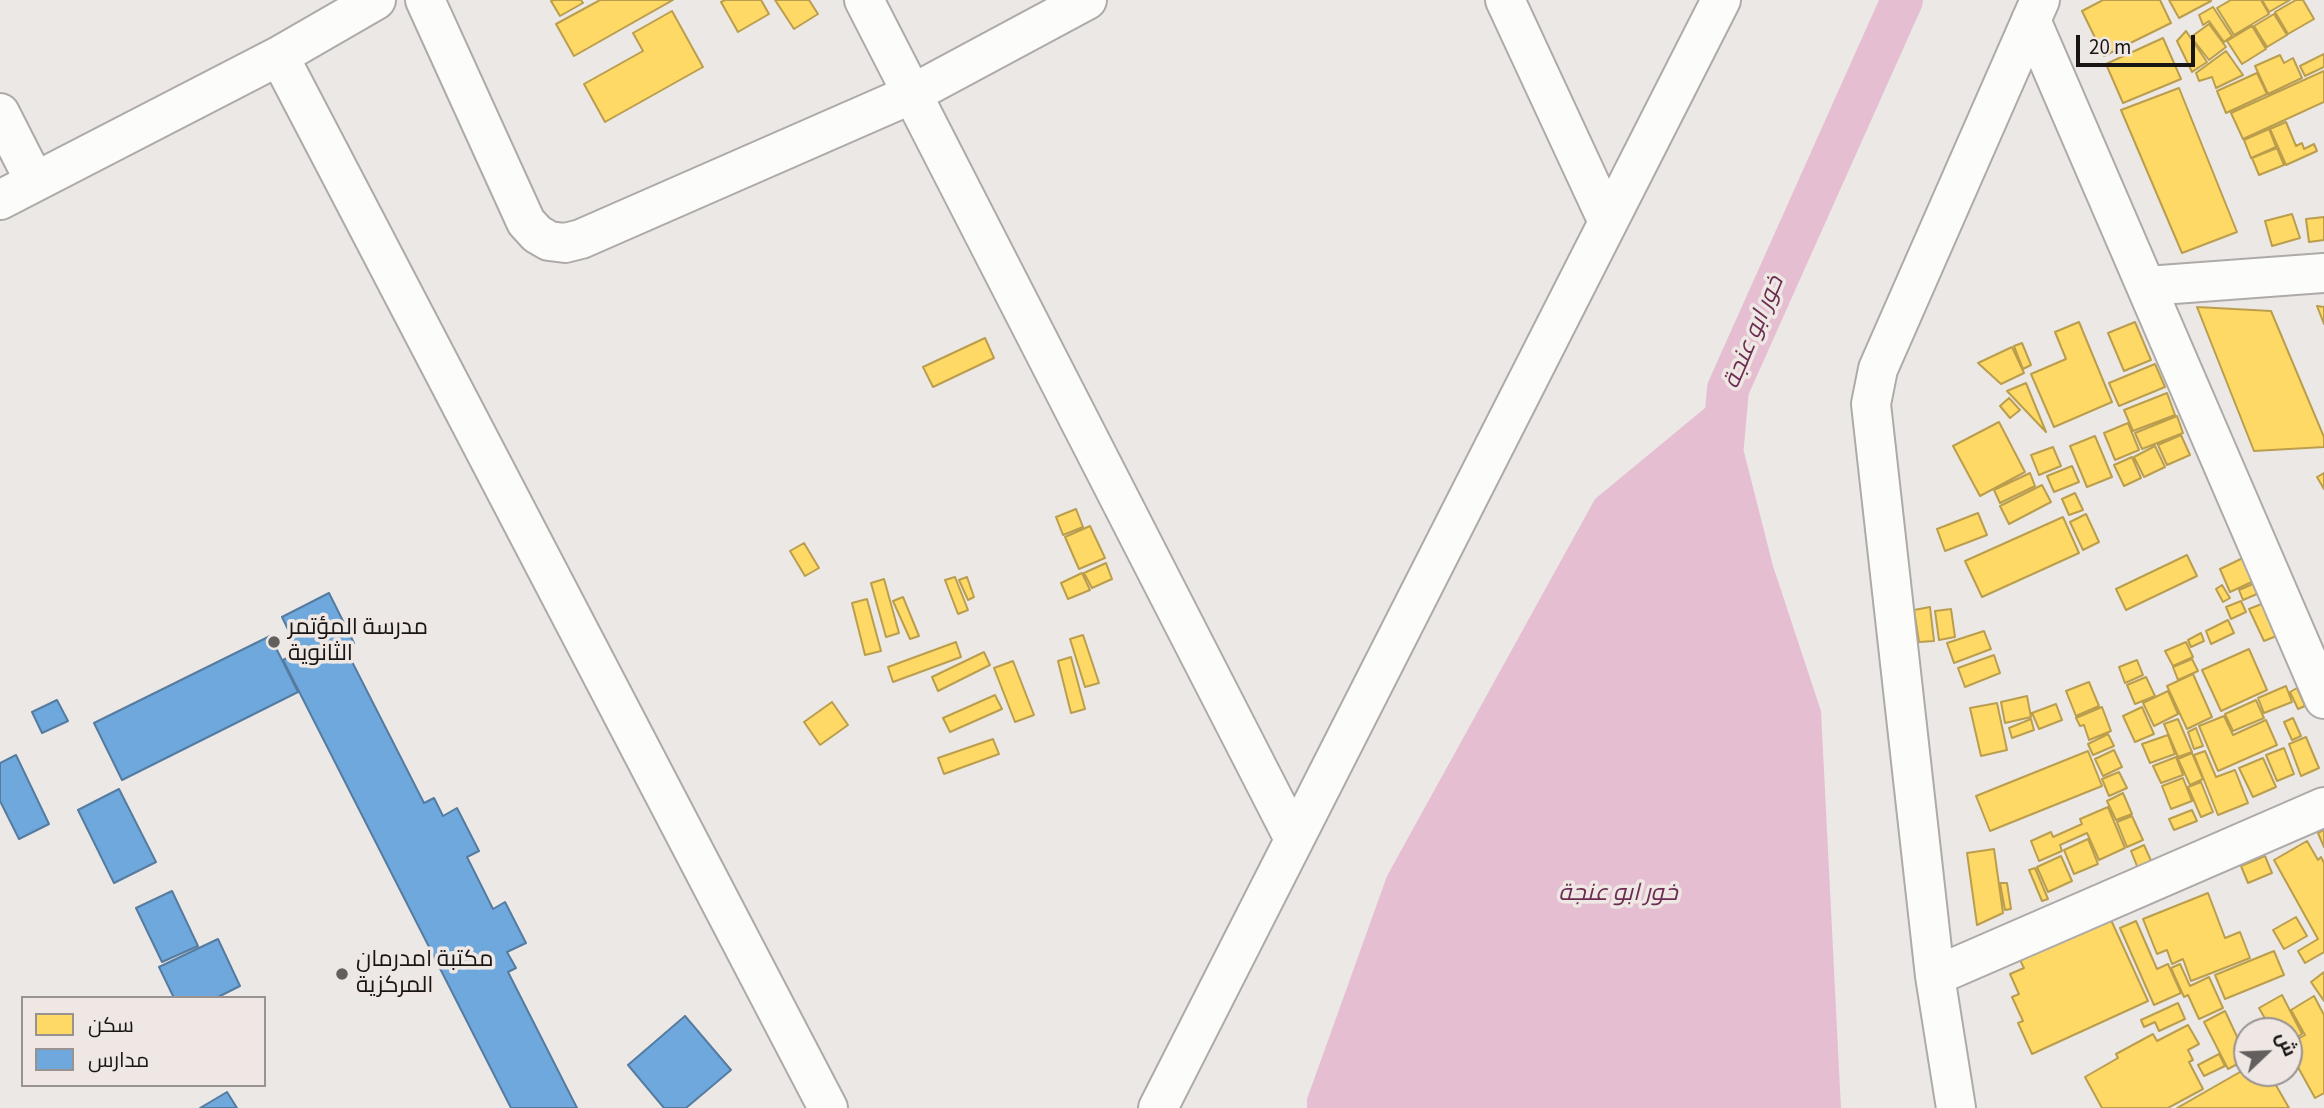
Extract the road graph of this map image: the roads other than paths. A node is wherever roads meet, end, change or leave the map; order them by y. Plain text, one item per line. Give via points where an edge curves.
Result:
1 (376, 0) edge
2 (425, 0) edge
3 (864, 0) edge
4 (1087, 0) edge
5 (1505, 0) edge
6 (1721, 0) edge
7 (2036, 10) edge
8 (279, 56) junction
9 (912, 94) junction
10 (0, 113) edge
11 (35, 183) junction
12 (0, 200) edge
13 (1608, 222) junction
14 (2324, 273) edge
15 (2147, 286) junction
16 (2324, 699) edge
17 (2324, 807) edge
18 (1294, 839) junction
19 (1935, 976) junction
20 (828, 1108) edge
21 (1157, 1108) edge
22 (1956, 1108) edge

1 - 8 street
2 - 9 street via 526,222 549,241 581,239
3 - 9 street
4 - 9 street
5 - 13 street
6 - 13 street
7 - 15 street
7 - 19 street via 1878,369 1871,404
8 - 11 street
8 - 20 street
9 - 18 street
10 - 11 street
11 - 12 street
13 - 18 street
14 - 15 street
15 - 16 street
17 - 19 street
18 - 21 street
19 - 22 street

